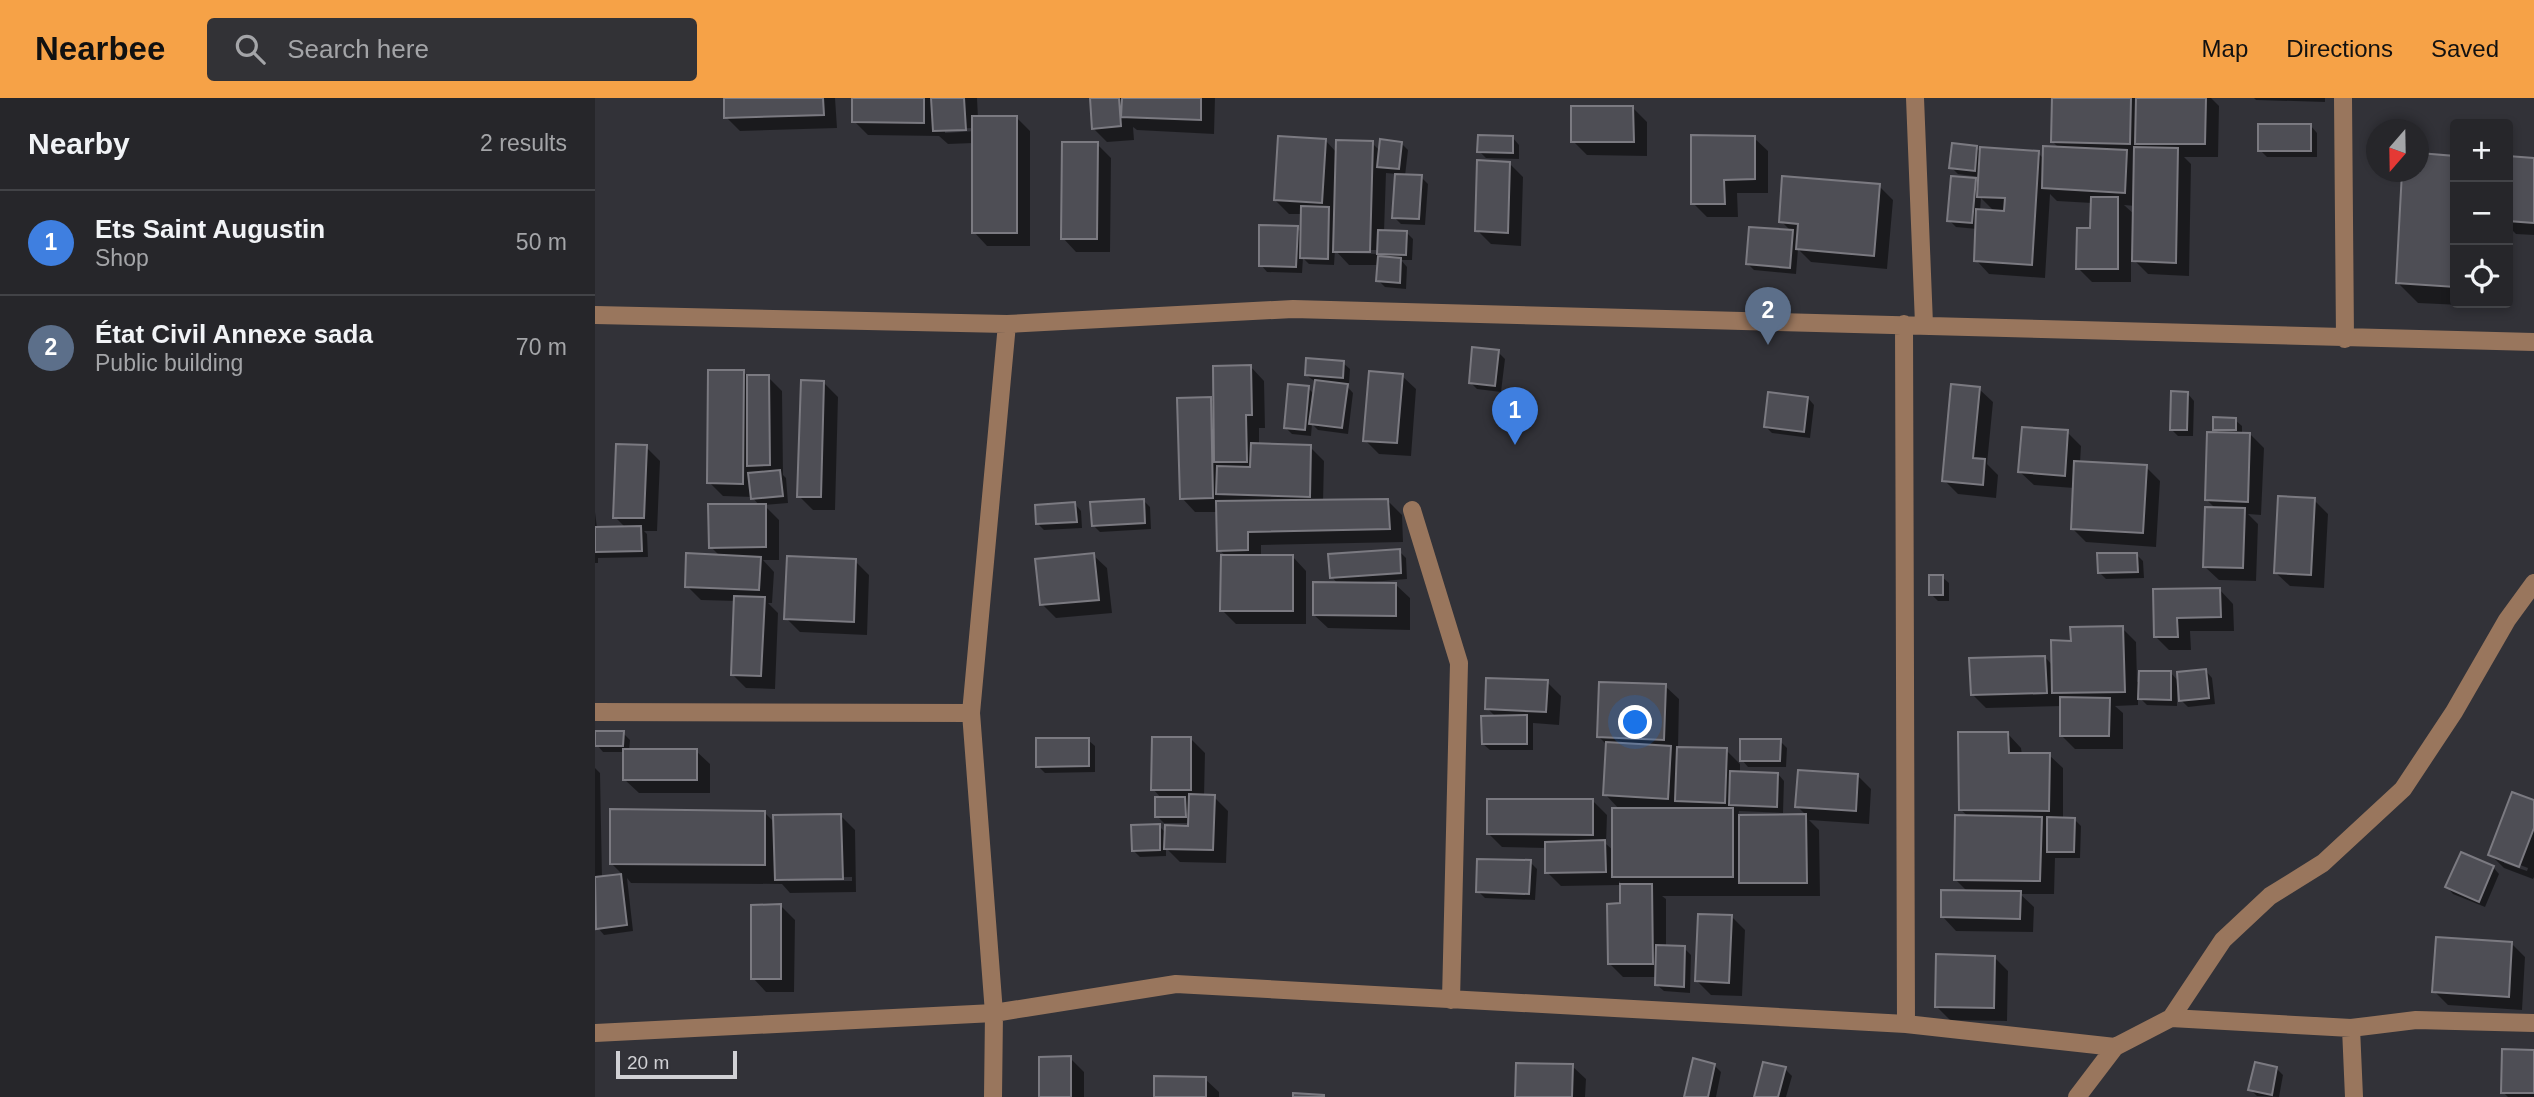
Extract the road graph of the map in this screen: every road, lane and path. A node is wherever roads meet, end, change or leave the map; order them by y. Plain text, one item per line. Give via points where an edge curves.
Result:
1 (1915, 98) edge
2 (2343, 98) edge
3 (595, 315) edge
4 (1007, 324) junction
5 (1904, 324) junction
6 (1924, 324) junction
7 (2345, 339) junction
8 (2534, 342) edge
9 (1412, 510) dead end
10 (2534, 583) edge
11 (595, 712) edge
12 (971, 713) junction
13 (1451, 1000) junction
14 (994, 1013) junction
15 (2171, 1018) junction
16 (2534, 1023) edge
17 (1906, 1024) junction
18 (2351, 1028) junction
19 (595, 1033) edge
20 (2115, 1047) junction
21 (993, 1097) edge
22 (2077, 1097) edge
23 (2354, 1097) edge

1 - 6 street
2 - 7 street
3 - 4 street
4 - 5 street via 1293,309
4 - 12 street
5 - 6 street
5 - 17 street
6 - 7 street
7 - 8 street
9 - 13 street via 1459,663
10 - 15 street via 2403,789 2323,863 2270,896 2223,940
11 - 12 street
12 - 14 street
13 - 14 street via 1175,984
13 - 17 street
14 - 19 street
14 - 21 street
15 - 18 street
15 - 20 street
16 - 18 street via 2416,1020
17 - 20 street
18 - 23 street
20 - 22 street

